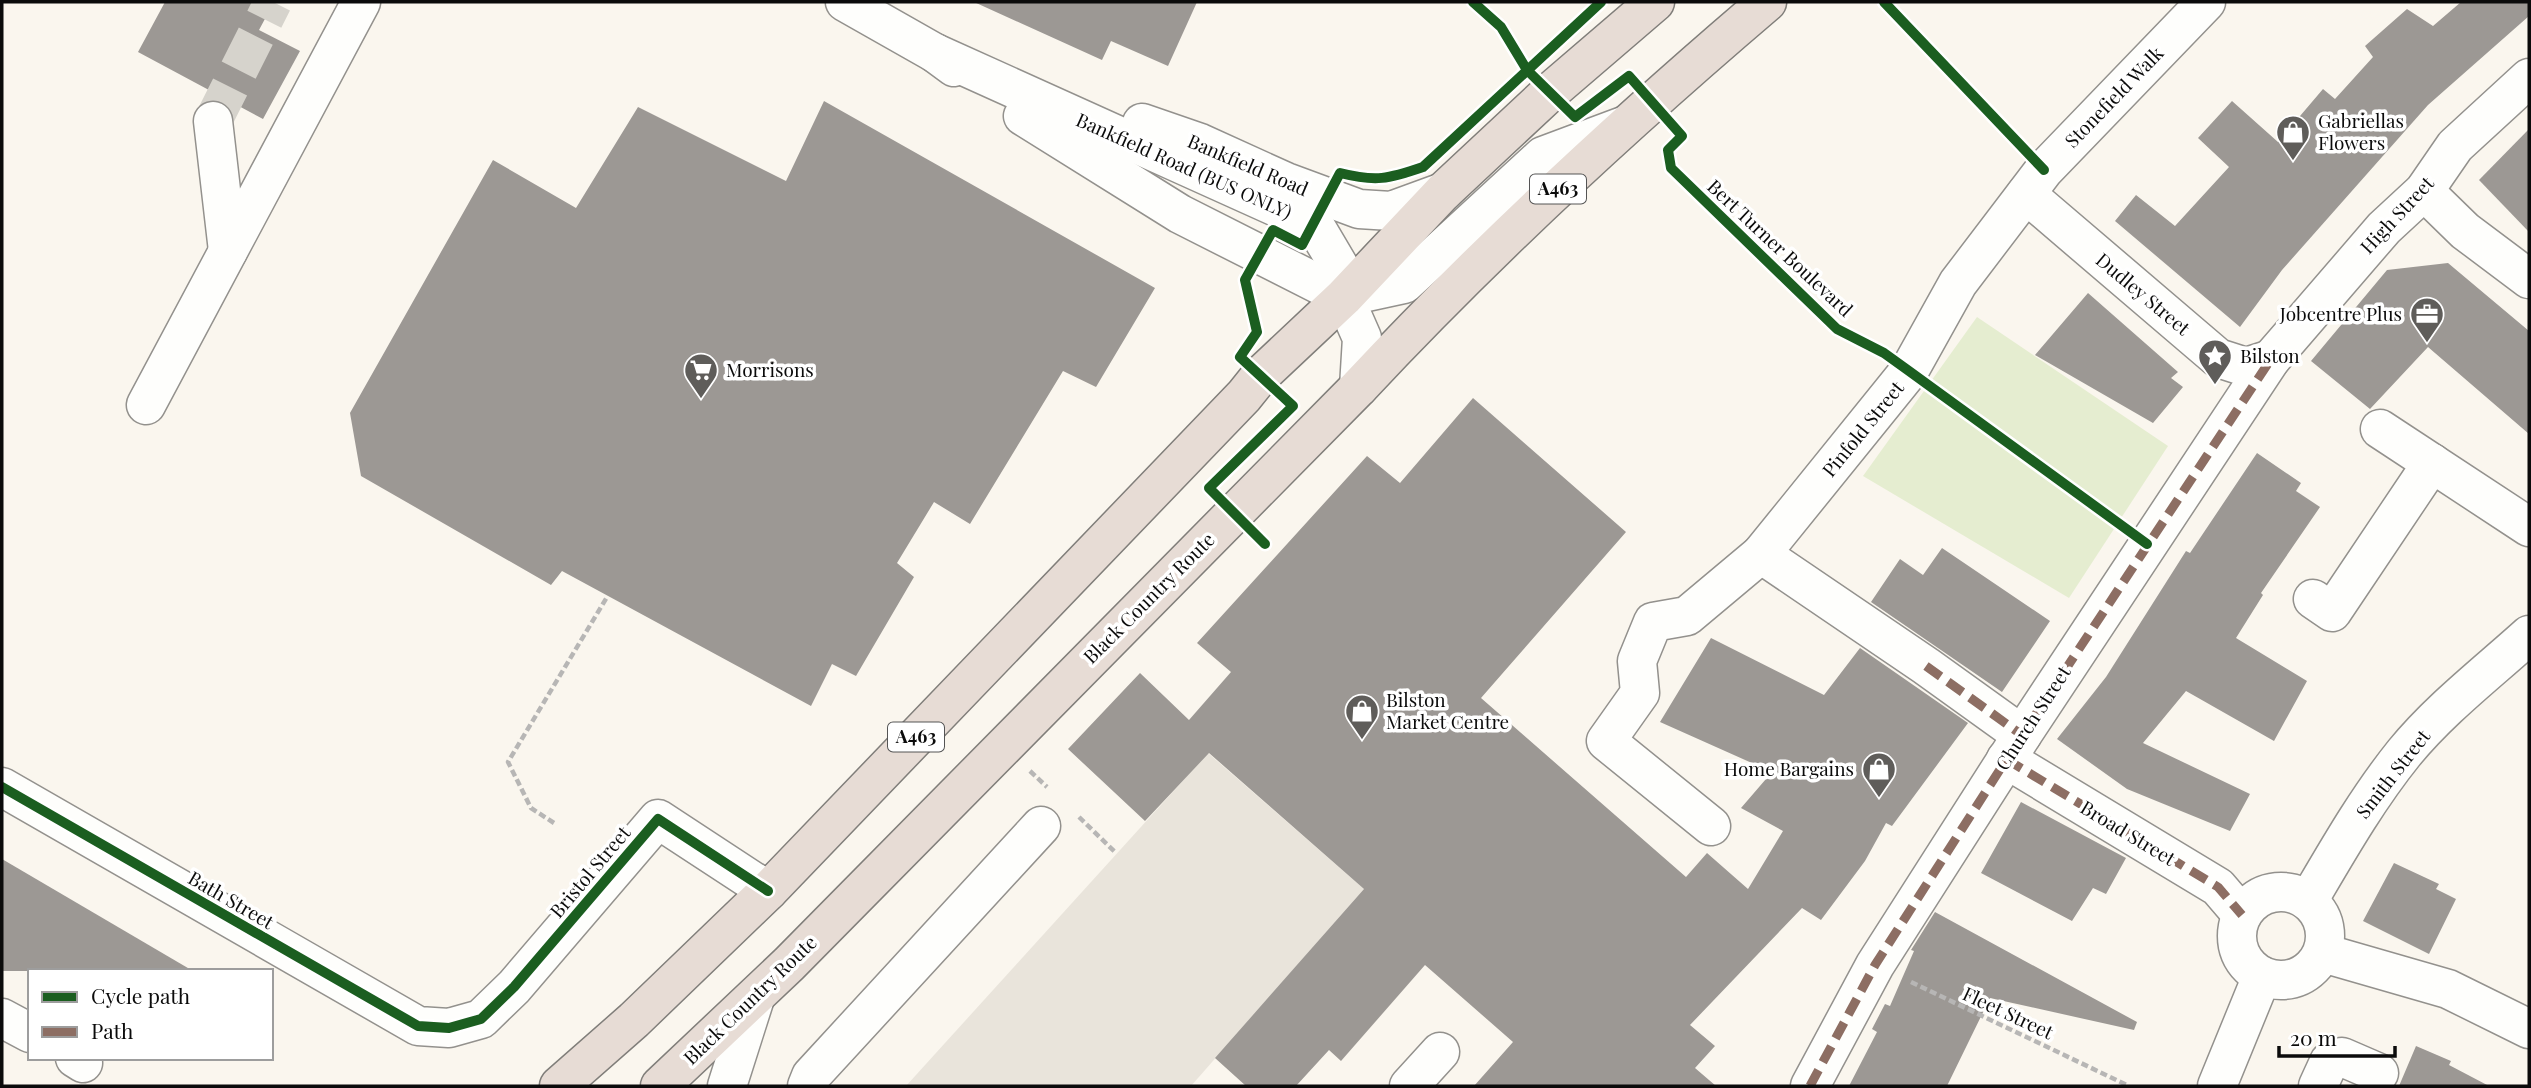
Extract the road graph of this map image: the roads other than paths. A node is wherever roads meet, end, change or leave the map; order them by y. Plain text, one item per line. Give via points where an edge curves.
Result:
1 (361, 2) edge
2 (845, 2) edge
3 (1655, 2) edge
4 (1767, 2) edge
5 (2206, 2) edge
6 (935, 54) junction
7 (2529, 78) edge
8 (213, 121) tunnel mouth
9 (1626, 125) junction
10 (2424, 191) junction
11 (1443, 192) junction
12 (2026, 194) junction
13 (228, 251) junction
14 (2529, 279) edge
15 (1344, 297) junction
16 (2271, 359) junction
17 (1359, 387) junction
18 (146, 405) dead end
19 (2380, 429) dead end
20 (2432, 463) junction
21 (2529, 527) edge
22 (1761, 554) junction
23 (2313, 599) dead end
24 (2529, 635) edge
25 (2014, 747) junction
26 (2, 787) edge
27 (1041, 826) dead end
28 (1711, 826) dead end
29 (768, 891) junction
30 (2308, 901) junction
31 (2242, 915) junction
32 (2323, 953) junction
33 (2262, 976) junction
34 (755, 998) junction
35 (2, 1018) edge
36 (449, 1028) joint
37 (2529, 1029) edge
38 (28, 1032) edge
39 (1440, 1052) dead end
40 (2379, 1073) dead end
41 (559, 1086) edge
42 (660, 1086) edge
43 (727, 1086) edge
44 (807, 1086) edge
45 (1409, 1086) edge
46 (1810, 1086) edge
47 (2217, 1086) edge
48 (2318, 1086) edge

1 - 13 street
2 - 6 street, Bankfield Road
3 - 11 highway, A463
4 - 9 highway, Black Country Route / A463
5 - 12 street, Stonefield Walk
6 - 11 street, Bankfield Road via 1200,143 1359,209 1391,211
6 - 15 street, Bankfield Road via 1005,104 1180,214
6 - 15 street, Bankfield Road (BUS ONLY) via 1314,224 1340,268
7 - 10 street, High Street via 2455,146
8 - 13 street
9 - 15 street via 1543,156 1404,284
9 - 17 highway, Black Country Route / A463 via 1431,311
10 - 14 street via 2465,231
10 - 16 street, High Street via 2384,228
11 - 15 highway, A463
12 - 16 street, Dudley Street via 2218,358 2246,367
12 - 22 street, Pinfold Street via 1958,283 1909,371
13 - 18 street
15 - 17 street, Bankfield Road (BUS ONLY) via 1362,338
15 - 29 highway, A463 via 1260,376
16 - 25 street, Church Street
17 - 34 highway, Black Country Route / A463
19 - 20 street
20 - 21 street
20 - 23 street via 2332,612
22 - 25 street via 1926,666
22 - 28 street, Pinfold Street via 1687,616 1653,622 1637,661 1640,693 1606,741
24 - 30 street, Smith Street via 2406,750 2369,798
25 - 31 street, Broad Street via 2218,887
25 - 46 street, Church Street via 1875,965
26 - 36 street, Bath Street via 418,1026
27 - 44 street via 811,1076
29 - 36 street, Bristol Street via 658,819 514,988 481,1019
29 - 41 highway, A463
30 - 31 street via 2285,892 2272,893 2260,897
30 - 32 street via 2324,925
31 - 33 street via 2237,929 2240,950 2250,968
32 - 33 street via 2315,965 2290,980
32 - 37 street via 2448,989
33 - 47 street
34 - 42 highway, Black Country Route / A463
34 - 43 street
35 - 38 street
39 - 45 street
40 - 48 street via 2342,1057 2329,1062

